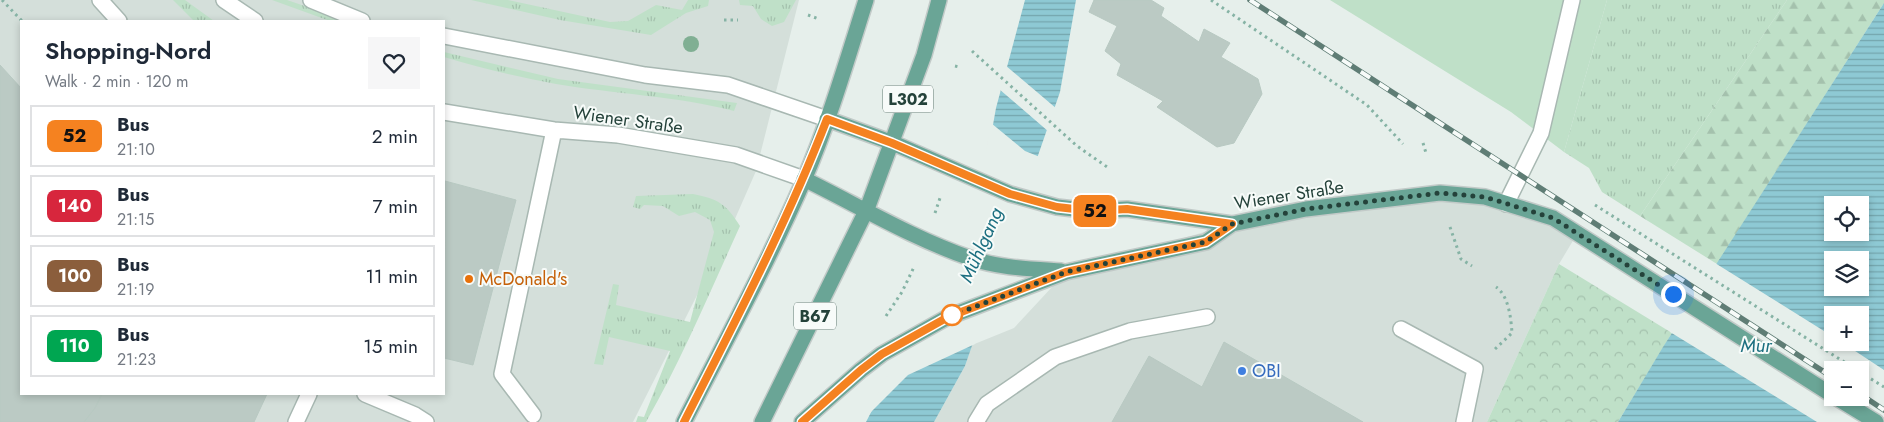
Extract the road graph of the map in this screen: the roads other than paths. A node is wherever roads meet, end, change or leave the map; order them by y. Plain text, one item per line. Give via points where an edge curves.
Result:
1 (100, 0) edge
2 (224, 0) edge
3 (311, 0) edge
4 (866, 0) edge
5 (939, 0) edge
6 (1572, 0) edge
7 (117, 20) edge
8 (254, 20) edge
9 (360, 20) edge
10 (445, 36) edge
11 (445, 112) edge
12 (827, 119) junction
13 (554, 130) junction
14 (892, 143) junction
15 (804, 179) junction
16 (1506, 204) junction
17 (867, 210) junction
18 (1232, 224) junction
19 (1066, 272) junction
20 (1207, 317) dead end
21 (1400, 329) dead end
22 (1824, 390) edge
23 (309, 395) edge
24 (367, 395) edge
25 (1850, 406) edge
26 (533, 415) dead end
27 (296, 422) edge
28 (426, 422) edge
29 (684, 422) edge
30 (762, 422) edge
31 (802, 422) edge
32 (976, 422) edge
33 (1464, 422) edge
34 (1876, 422) edge

1 - 7 lane
2 - 8 lane
3 - 9 lane
4 - 12 main road
5 - 14 main road, L302 via 924,55
6 - 16 lane via 1541,133
10 - 12 lane via 645,75 728,85
11 - 13 lane, Wiener Straße
12 - 14 main road, Wiener Straße
12 - 15 main road
13 - 15 lane, Wiener Straße via 618,136 736,155
13 - 26 lane via 502,374
14 - 17 main road, B67
14 - 18 main road, Wiener Straße via 1010,194 1057,207 1092,211 1127,209
15 - 17 main road
15 - 29 main road via 760,274
16 - 18 main road, Wiener Straße via 1485,197 1440,193 1306,209
16 - 22 main road, Wiener Straße via 1553,218
17 - 19 main road via 971,259
17 - 30 main road, B67
18 - 19 main road via 1206,242
19 - 31 main road via 948,317 882,354
20 - 32 lane via 1130,331 1055,357 987,404
21 - 33 lane via 1475,369
23 - 27 lane
24 - 28 lane
25 - 34 main road

